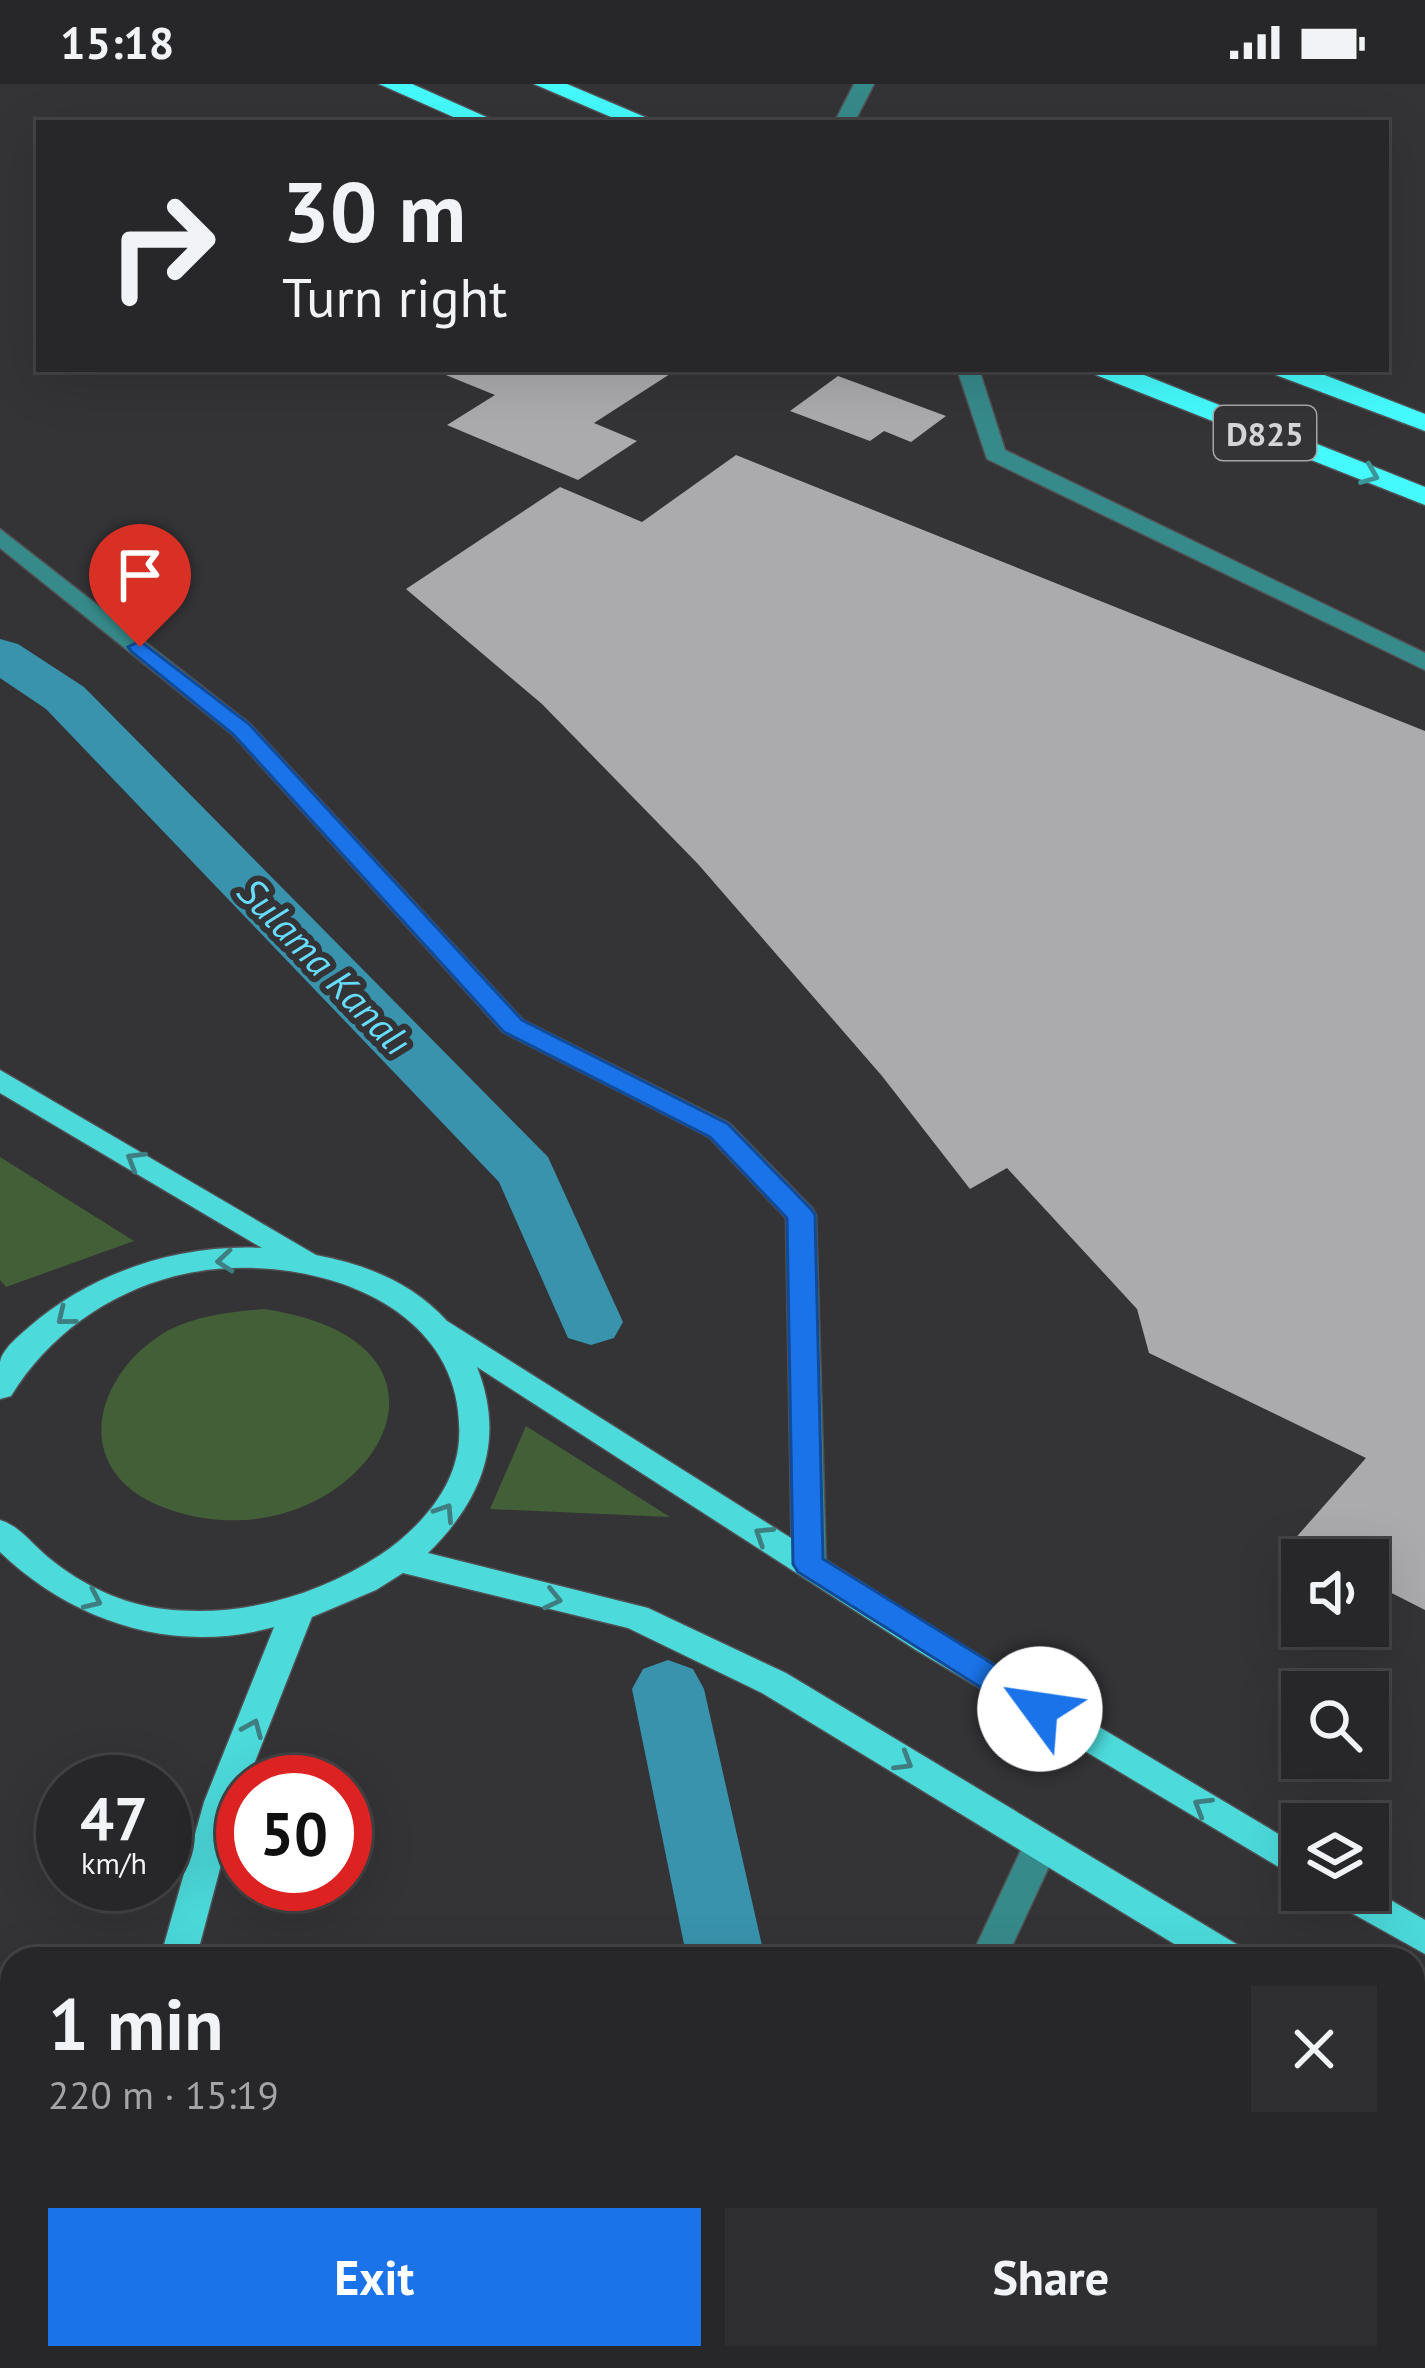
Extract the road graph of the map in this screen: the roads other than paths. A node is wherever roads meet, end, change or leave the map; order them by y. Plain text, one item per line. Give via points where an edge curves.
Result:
1 (391, 84) edge
2 (546, 84) edge
3 (864, 84) edge
4 (481, 120) edge
5 (639, 120) edge
6 (846, 120) edge
7 (969, 372) edge
8 (1113, 372) edge
9 (1293, 372) edge
10 (1425, 423) edge
11 (1425, 496) edge
12 (0, 536) edge
13 (1425, 663) edge
14 (0, 1080) edge
15 (308, 1262) junction
16 (434, 1324) junction
17 (0, 1388) edge
18 (0, 1532) edge
19 (399, 1558) junction
20 (808, 1564) junction
21 (297, 1611) junction
22 (1041, 1845) junction
23 (1281, 1853) edge
24 (1377, 1911) edge
25 (1425, 1940) edge
26 (181, 1947) edge
27 (994, 1947) edge
28 (1210, 1947) edge

1 - 4 highway
2 - 5 highway
3 - 6 street
7 - 13 street via 995,454
8 -> 11 highway, D825
9 - 10 highway, D825
12 - 20 street via 241,729 513,1026 719,1130 801,1215
15 -> 14 main road
15 - 16 main road via 379,1285
15 -> 17 main road via 230,1258 151,1273 80,1305 22,1352
19 -> 16 main road via 431,1532 466,1479 478,1423 467,1370
20 -> 16 main road
18 -> 21 main road via 50,1581 122,1613 208,1624
19 - 21 main road via 376,1577
19 -> 22 main road via 636,1617 774,1683
23 -> 20 main road
26 -> 21 main road via 222,1802
22 - 27 street
22 - 28 main road
24 - 25 main road

